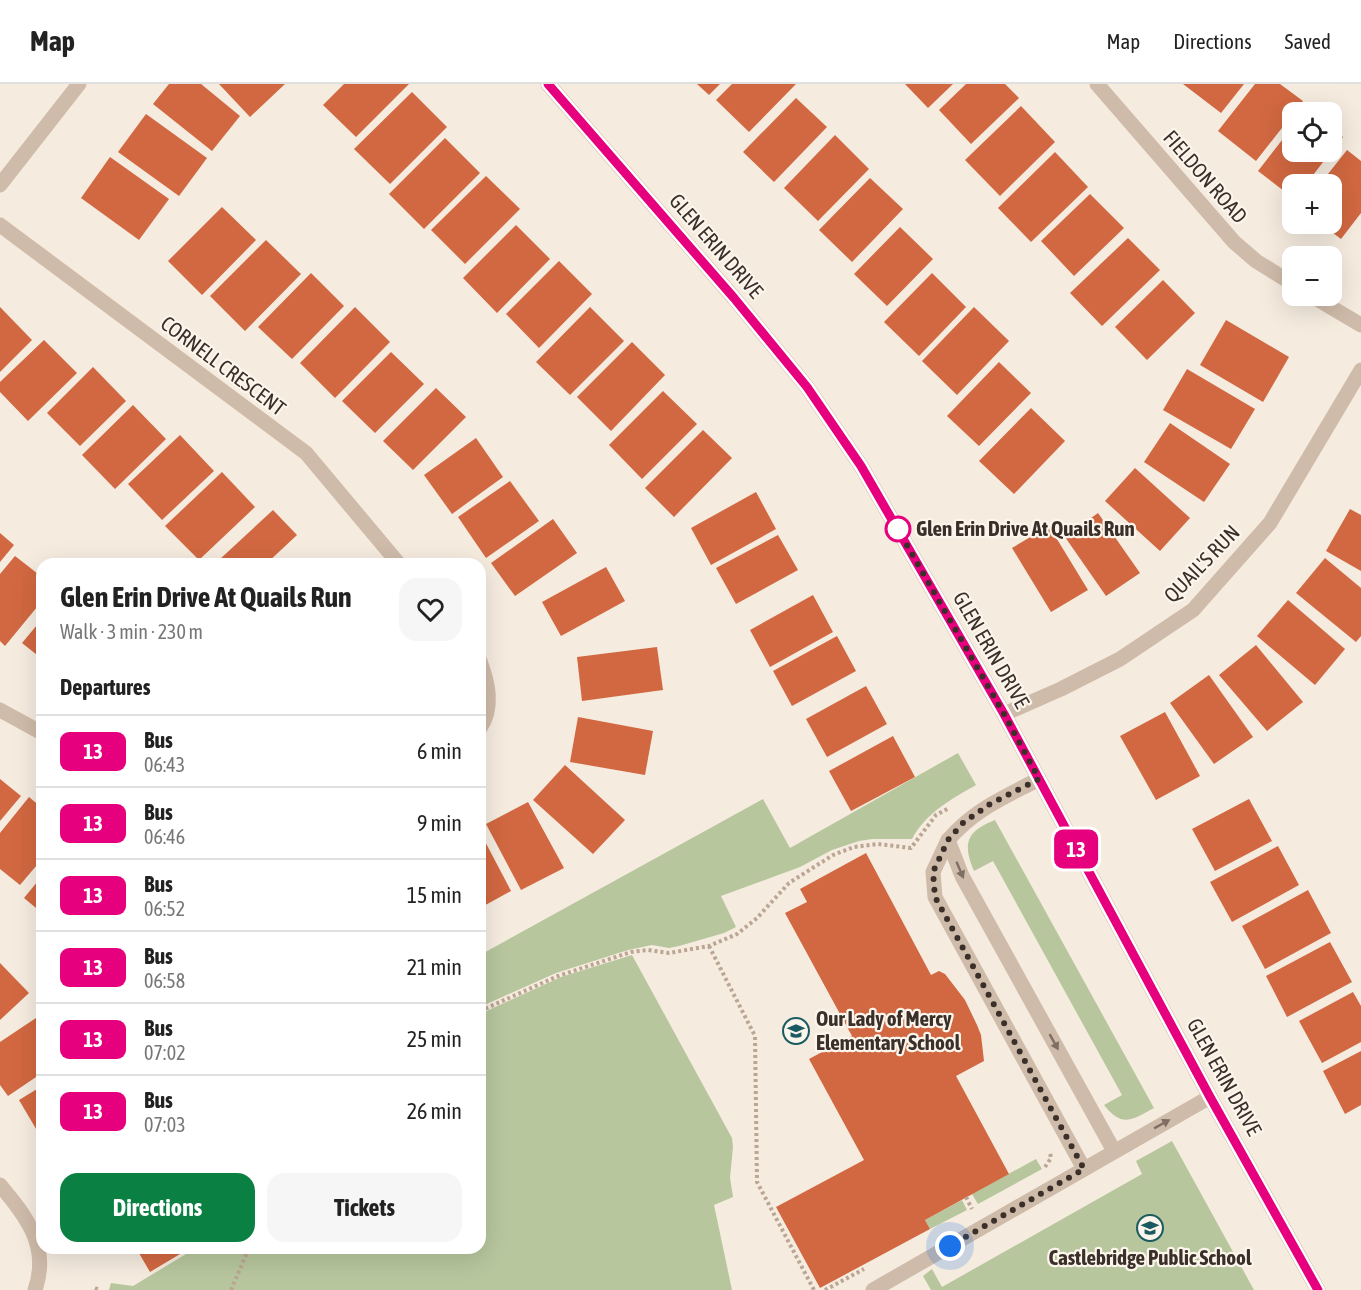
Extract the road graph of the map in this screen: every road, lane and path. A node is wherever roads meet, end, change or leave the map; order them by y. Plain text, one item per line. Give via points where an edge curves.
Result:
1 (79, 84) edge
2 (548, 84) edge
3 (1097, 84) edge
4 (0, 186) edge
5 (0, 225) edge
6 (1282, 277) edge
7 (1329, 306) edge
8 (1361, 325) edge
9 (1361, 369) edge
10 (394, 558) edge
11 (486, 682) edge
12 (0, 710) edge
13 (1004, 714) junction
14 (486, 720) edge
15 (36, 730) edge
16 (1039, 779) junction
17 (952, 805) dead end
18 (948, 840) junction
19 (709, 946) junction
20 (486, 1008) edge
21 (1210, 1097) junction
22 (1114, 1151) junction
23 (1084, 1169) junction
24 (0, 1185) edge
25 (966, 1197) dead end
26 (973, 1210) dead end
27 (36, 1237) edge
28 (39, 1254) edge
29 (246, 1254) edge
30 (94, 1288) dead end
31 (35, 1290) edge
32 (100, 1290) edge
33 (231, 1290) edge
34 (814, 1290) edge
35 (873, 1290) edge
36 (1318, 1290) edge

1 - 4 street
2 - 13 street, GLEN ERIN DRIVE via 807,387 861,466
3 - 6 street, FIELDON ROAD via 1234,242
5 - 10 street, CORNELL CRESCENT via 306,453
7 - 8 street
9 - 13 street, QUAIL'S RUN via 1270,523 1192,610 1120,659
11 - 14 street
12 - 15 street
13 - 16 street, GLEN ERIN DRIVE
16 - 18 street via 990,804 963,823
16 - 21 street, GLEN ERIN DRIVE
17 - 19 path via 936,815 912,848 878,844 833,855 789,883 737,934
18 -> 22 street via 964,879
18 - 23 street via 933,872 935,897
19 - 20 path via 669,953 631,952 558,976
19 - 34 path via 754,1035 757,1182
22 -> 21 street
21 - 36 street, GLEN ERIN DRIVE
22 - 23 street
23 - 35 street
24 - 27 street via 22,1211
25 - 26 path
28 - 31 street via 41,1275
29 - 33 path
30 - 32 path

